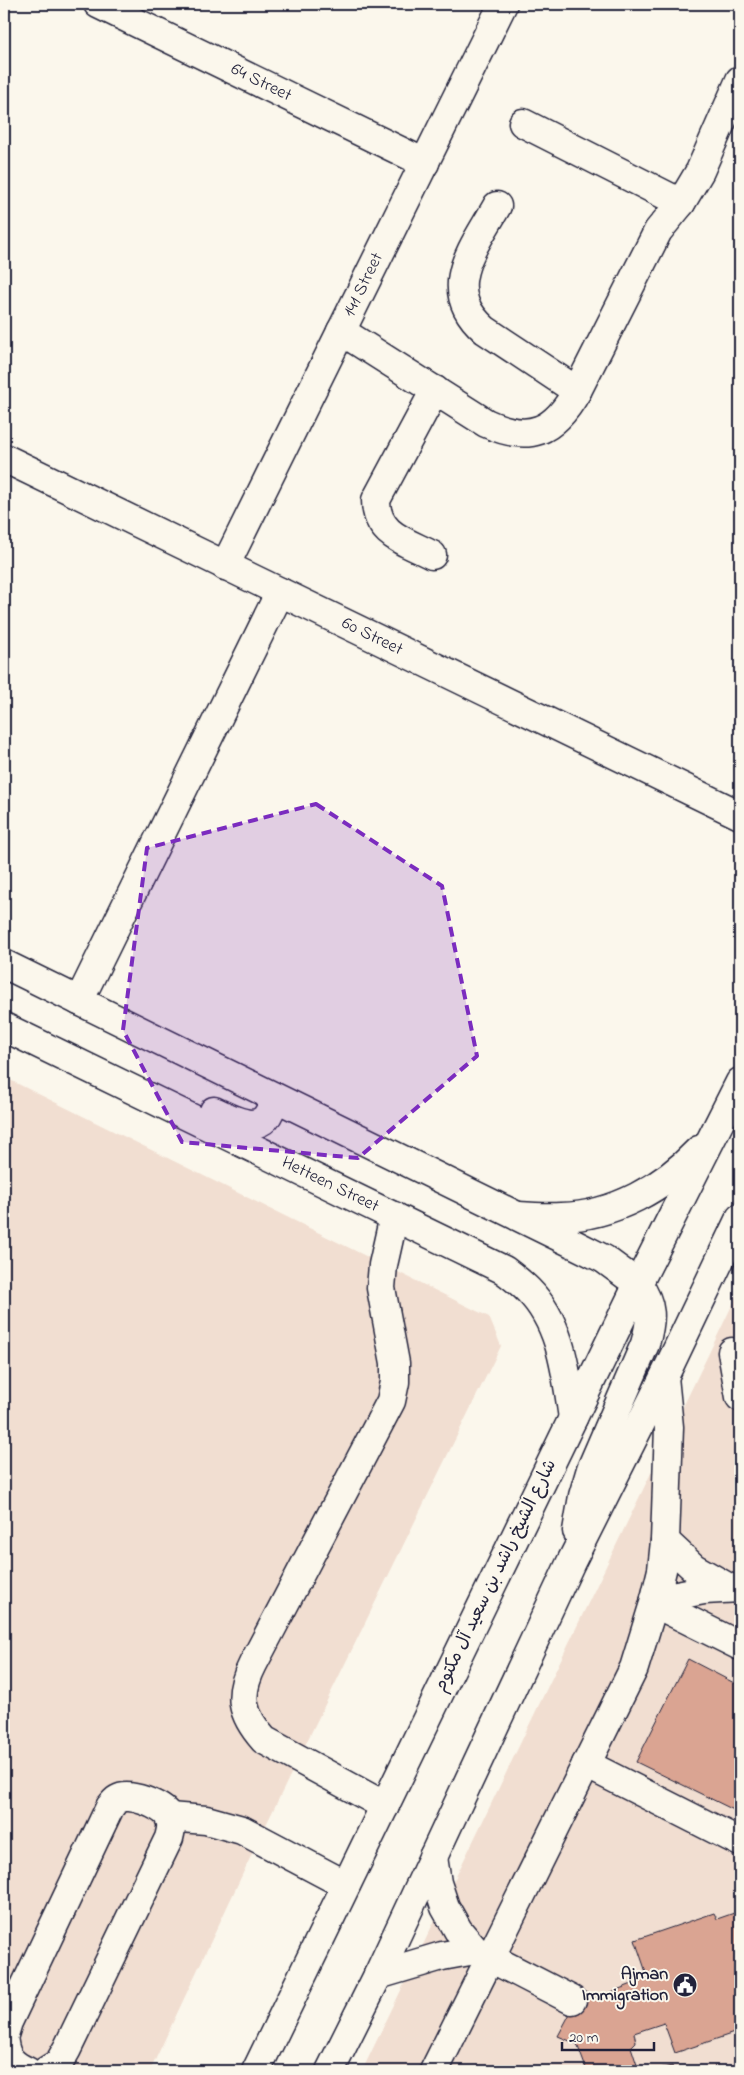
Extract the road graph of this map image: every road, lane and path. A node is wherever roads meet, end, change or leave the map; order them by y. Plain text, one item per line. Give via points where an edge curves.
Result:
1 (98, 4) edge
2 (503, 4) edge
3 (740, 80) edge
4 (523, 123) dead end
5 (425, 163) junction
6 (681, 203) junction
7 (497, 206) dead end
8 (342, 331) junction
9 (435, 390) junction
10 (577, 391) junction
11 (4, 458) edge
12 (432, 555) dead end
13 (225, 566) junction
14 (280, 592) junction
15 (740, 815) edge
16 (4, 964) edge
17 (79, 1001) junction
18 (4, 1027) edge
19 (111, 1080) junction
20 (740, 1082) edge
21 (274, 1096) junction
22 (714, 1134) junction
23 (394, 1216) junction
24 (518, 1216) junction
25 (740, 1218) edge
26 (638, 1284) junction
27 (732, 1352) dead end
28 (664, 1377) junction
29 (740, 1396) edge
30 (573, 1418) junction
31 (665, 1542) junction
32 (572, 1562) junction
33 (735, 1588) edge
34 (655, 1601) junction
35 (740, 1646) edge
36 (586, 1764) junction
37 (385, 1806) junction
38 (169, 1817) junction
39 (740, 1842) edge
40 (433, 1857) junction
41 (346, 1885) junction
42 (483, 1954) junction
43 (378, 1974) junction
44 (572, 2000) dead end
45 (4, 2035) edge
46 (4, 2042) edge
47 (27, 2071) edge
48 (46, 2071) edge
49 (256, 2071) edge
50 (330, 2071) edge
51 (434, 2071) edge

1 - 5 street, 64 Street
2 - 5 street, 141 Street
3 - 6 street via 700,171
4 - 6 street
5 - 8 street, 141 Street
6 - 10 street via 653,239
7 - 10 street via 465,263 462,293 466,307 485,330
8 - 9 street
8 - 13 street, 141 Street
9 - 10 street via 486,423 506,432 529,433 550,425 566,410
9 - 12 street via 376,500 376,513 382,526
11 - 13 street, 60 Street
13 - 14 street, 60 Street
14 - 15 street, 60 Street
14 - 17 street
16 - 17 street
17 - 21 street
18 - 19 street, Hetteen Street
19 - 21 street via 146,1082 162,1087 251,1125 268,1116
19 - 23 street, Hetteen Street
20 - 22 street, شارع الشيخ راشد بن سعيد آل مكتوم
21 - 24 street
22 - 24 street via 683,1167 647,1192 606,1210 563,1218
22 - 26 street, شارع الشيخ راشد بن سعيد آل مكتوم
23 - 30 street, Hetteen Street via 504,1270 529,1290 548,1316 560,1345
23 - 37 street via 381,1288 395,1363 391,1401 249,1672 243,1696 245,1713 252,1728 264,1740
24 - 26 street via 604,1259
25 - 28 street
26 - 30 street, شارع الشيخ راشد بن سعيد آل مكتوم
26 - 32 street via 647,1296 650,1328 586,1482
27 - 29 street
28 - 31 street via 669,1427
28 - 32 street
30 - 37 street, شارع الشيخ راشد بن سعيد آل مكتوم
31 - 33 street via 694,1568
31 - 34 street
32 - 40 street
33 - 34 street via 687,1592
34 - 35 street
34 - 36 street via 634,1668
36 - 39 street
36 - 42 street
37 - 41 street, شارع الشيخ راشد بن سعيد آل مكتوم
38 - 41 street via 206,1820 242,1830
38 - 45 street via 162,1809 129,1796 118,1799 110,1808
38 - 48 street via 172,1828 169,1838 76,2031 59,2063
40 - 42 street via 445,1907 458,1930
40 - 43 street
41 - 49 street, شارع الشيخ راشد بن سعيد آل مكتوم
42 - 43 street via 434,1958
42 - 44 street
42 - 51 street
43 - 50 street
46 - 47 street via 5,2053 15,2066

